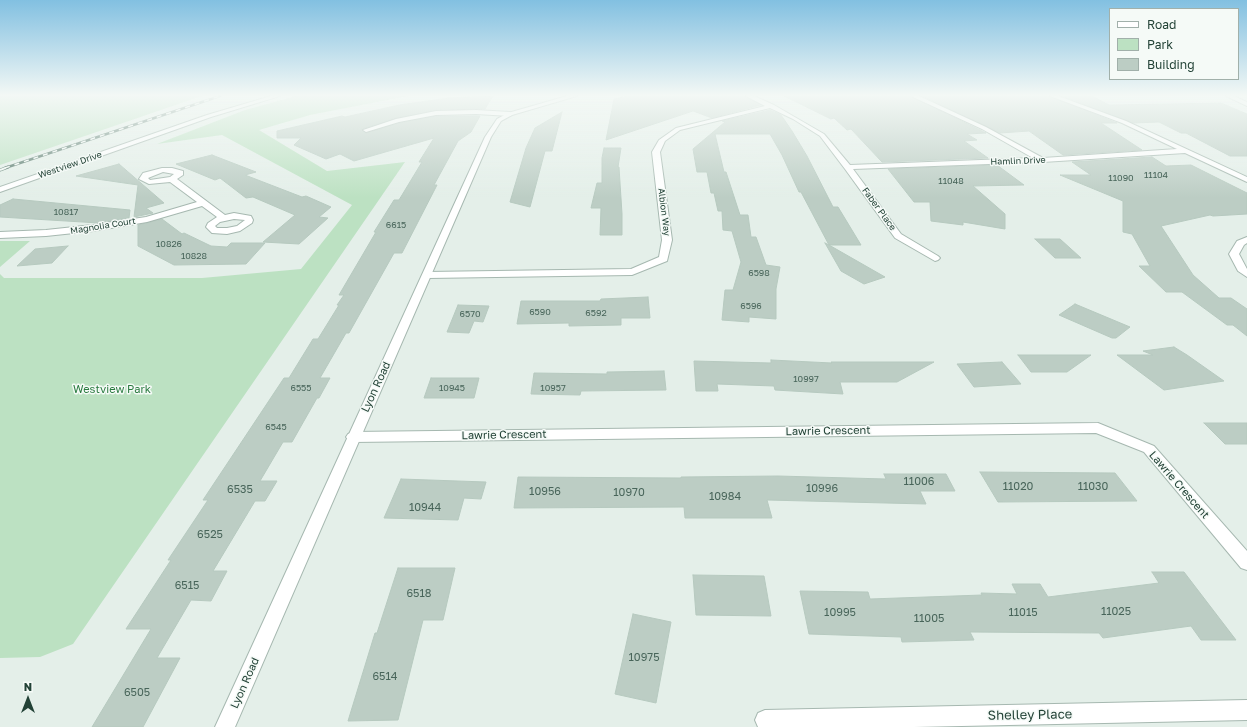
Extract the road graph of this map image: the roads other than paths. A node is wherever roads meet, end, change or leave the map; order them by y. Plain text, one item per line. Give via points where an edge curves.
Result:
1 (170, 130) edge
2 (493, 130) edge
3 (677, 130) edge
4 (814, 130) edge
5 (988, 130) edge
6 (1141, 130) edge
7 (1186, 151) junction
8 (1043, 160) junction
9 (848, 167) junction
10 (172, 179) dead end
11 (1247, 180) edge
12 (0, 190) edge
13 (204, 203) junction
14 (224, 218) dead end
15 (0, 235) edge
16 (1247, 240) edge
17 (935, 258) dead end
18 (1247, 274) edge
19 (428, 275) junction
20 (353, 437) junction
21 (1247, 563) edge
22 (1247, 710) edge
23 (765, 720) dead end
24 (225, 727) edge

1 - 12 street, Westview Drive
2 - 19 street, Lyon Road
3 - 19 street, Albion Way via 662,140 656,152 667,240 664,259 632,272
4 - 9 street, Faber Place via 822,135
5 - 8 street
6 - 7 street
7 - 8 street, Hamlin Drive
7 - 11 street
8 - 9 street, Hamlin Drive
9 - 17 street, Faber Place via 898,236
10 - 13 street
13 - 14 street
13 - 15 street, Magnolia Court via 147,219 93,228
16 - 18 street via 1240,243 1234,254 1241,269
19 - 20 street, Lyon Road
20 - 21 street, Lawrie Crescent via 1098,428 1149,450
20 - 24 street, Lyon Road
22 - 23 street, Shelley Place

